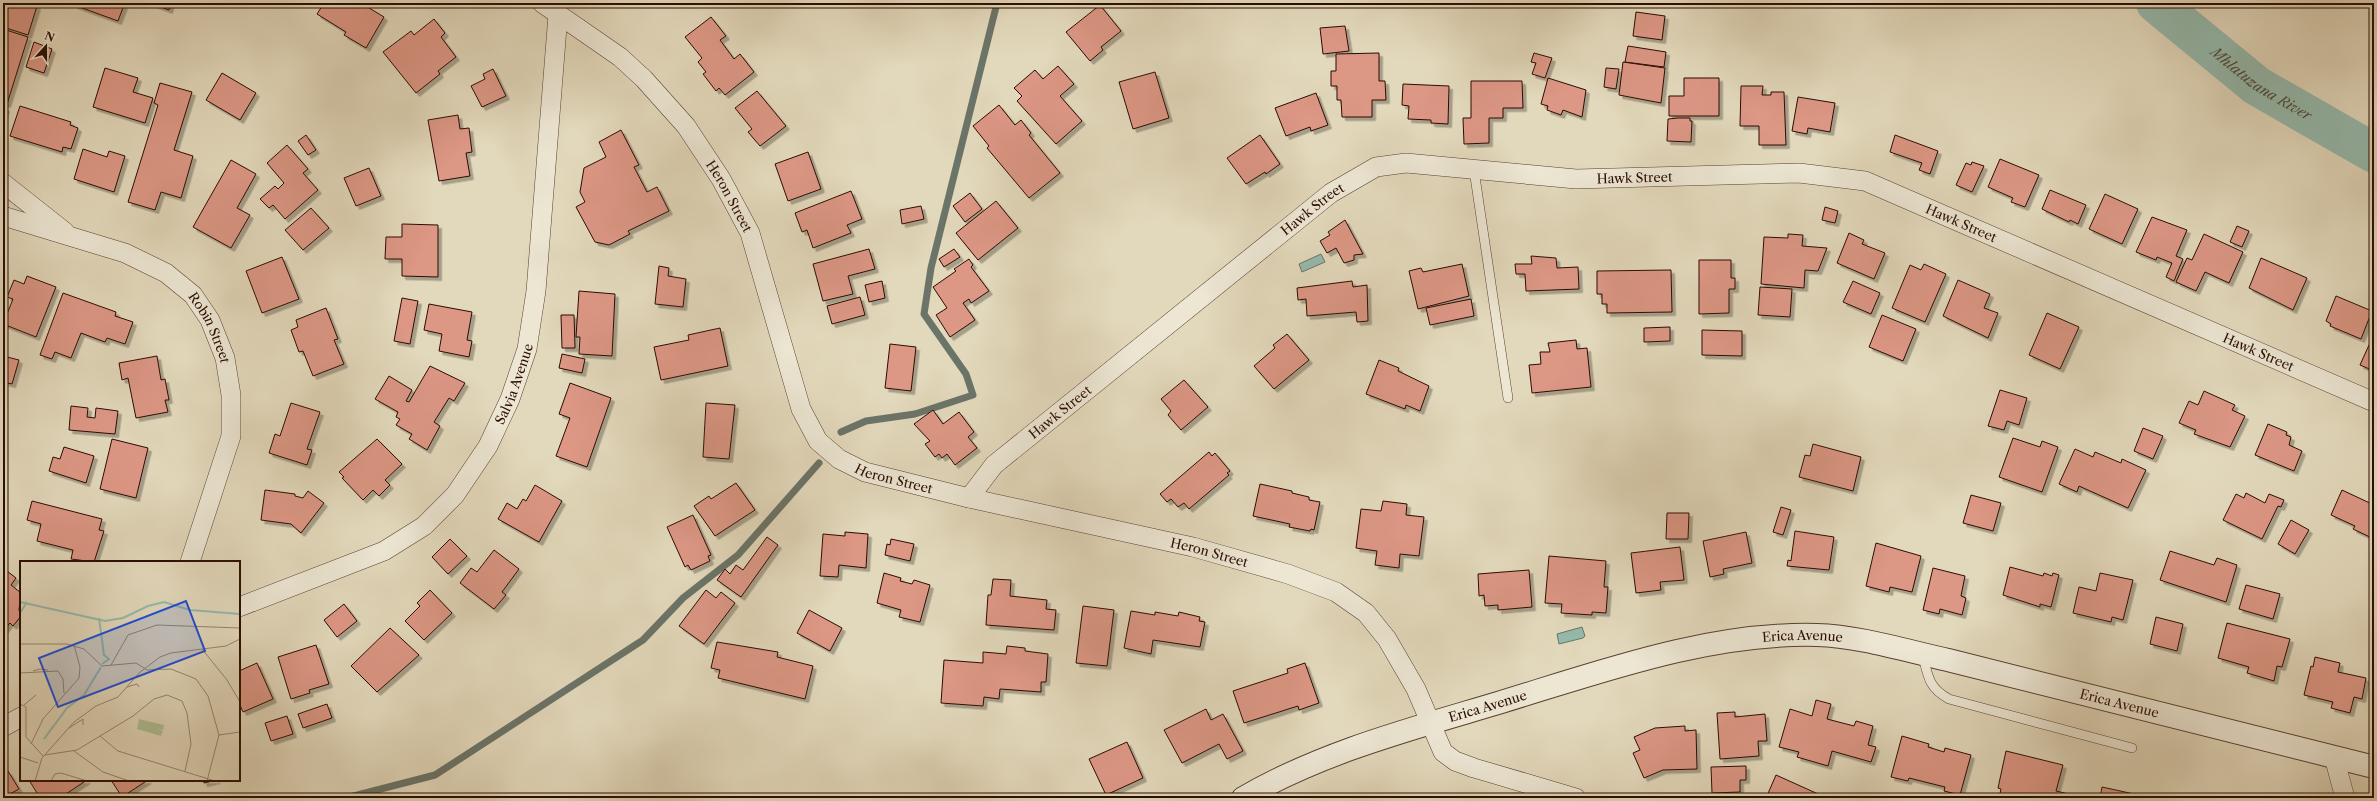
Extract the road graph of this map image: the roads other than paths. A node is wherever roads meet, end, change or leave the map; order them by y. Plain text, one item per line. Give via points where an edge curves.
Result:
1 (542, 3) edge
2 (558, 15) junction
3 (1474, 170) junction
4 (3, 183) edge
5 (3, 216) edge
6 (71, 237) junction
7 (1508, 398) dead end
8 (2374, 402) edge
9 (969, 498) junction
10 (190, 561) edge
11 (240, 607) edge
12 (1923, 654) junction
13 (20, 718) edge
14 (1431, 723) junction
15 (3, 727) edge
16 (2132, 748) dead end
17 (2334, 757) junction
18 (2374, 767) edge
19 (1243, 798) edge
20 (1576, 798) edge
21 (2345, 798) edge

1 - 2 street, Heron Street
2 - 9 street, Heron Street via 620,57 644,79 686,126 721,179 750,233 801,409 818,441 839,459 865,472
2 - 11 street, Salvia Avenue via 536,291 527,349 510,399 488,446 455,495 424,526 384,551
3 - 7 lane
3 - 8 street, Hawk Street via 1576,179 1799,173 1865,181
3 - 9 street, Hawk Street via 1406,162 1376,167 1330,193 994,465
4 - 6 street
5 - 6 street, Robin Street
6 - 10 street, Robin Street via 125,253 166,273 193,295 210,320 225,358 231,395 230,436
9 - 14 street, Heron Street via 1193,547 1288,574 1336,592 1366,613 1387,639 1416,688
12 - 14 street, Erica Avenue via 1818,635 1743,639 1706,644 1583,677
12 - 16 lane via 1931,685 1949,700
12 - 17 street, Erica Avenue
13 - 15 street
14 - 19 street, Erica Avenue via 1388,735 1331,756 1268,783
14 - 20 street, Heron Street via 1444,752 1455,761
17 - 18 street, Erica Avenue
17 - 21 street

